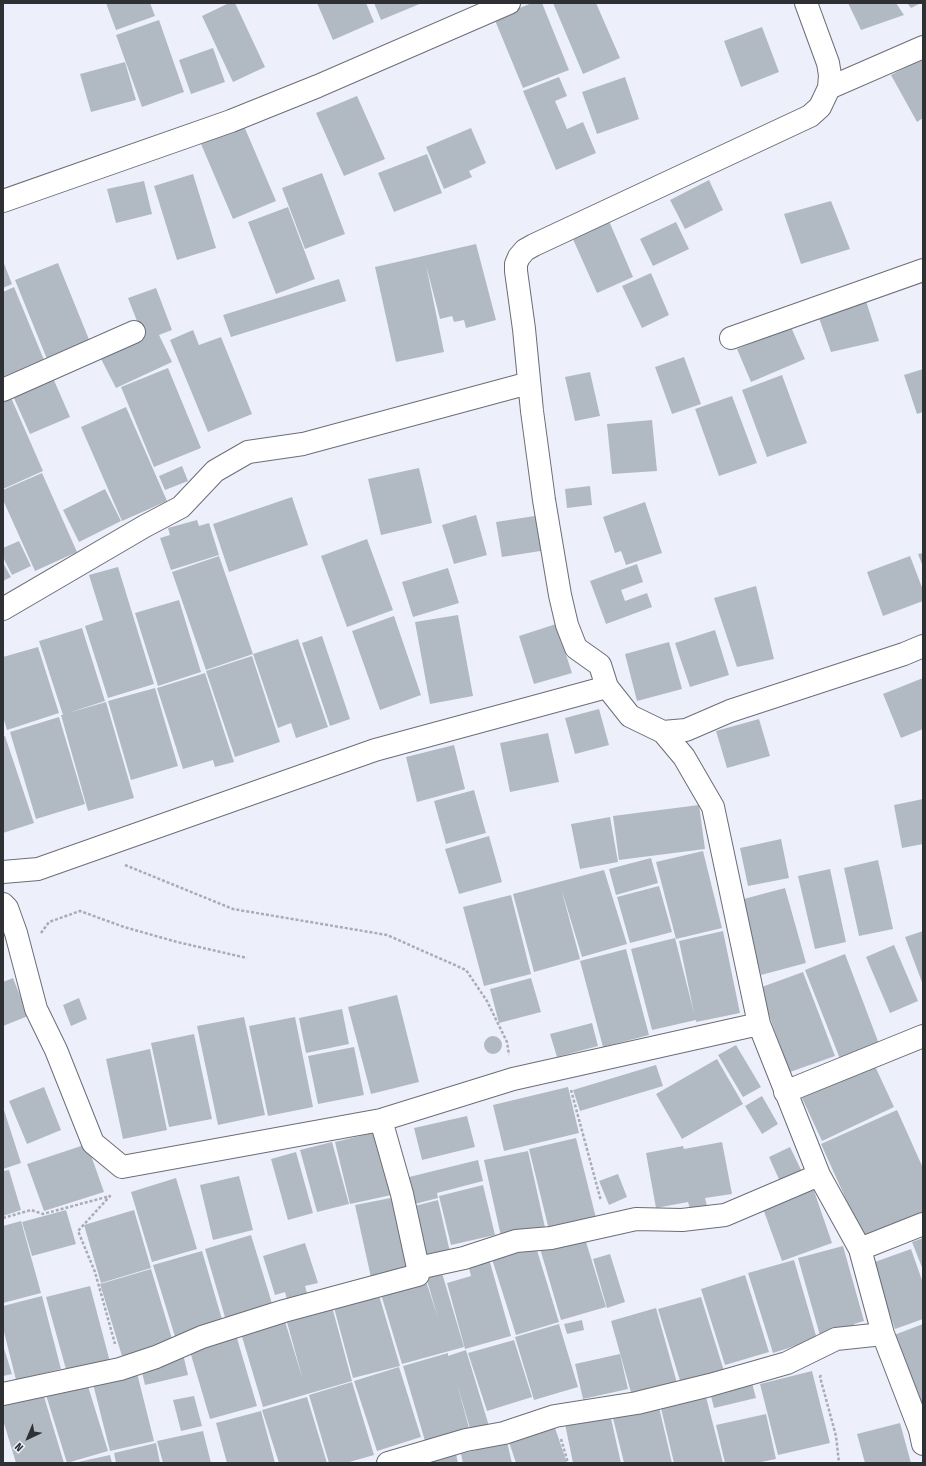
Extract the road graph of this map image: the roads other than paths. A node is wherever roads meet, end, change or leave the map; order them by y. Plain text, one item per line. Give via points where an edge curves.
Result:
1 (509, 3) edge
2 (806, 3) edge
3 (923, 47) edge
4 (829, 88) junction
5 (3, 201) edge
6 (923, 270) edge
7 (134, 332) dead end
8 (732, 338) dead end
9 (529, 383) junction
10 (3, 390) edge
11 (3, 609) edge
12 (923, 646) edge
13 (607, 687) junction
14 (663, 732) junction
15 (3, 872) edge
16 (3, 904) edge
17 (760, 1024) junction
18 (923, 1036) edge
19 (785, 1092) junction
20 (381, 1120) junction
21 (819, 1175) junction
22 (923, 1224) edge
23 (860, 1248) junction
24 (418, 1268) junction
25 (883, 1334) junction
26 (3, 1394) edge
27 (922, 1434) edge
28 (388, 1463) edge

1 - 5 street via 238,118
2 - 4 street via 828,63
3 - 4 street
4 - 9 street via 820,107 810,116 525,250 517,260 516,271
6 - 8 street
7 - 10 street
9 - 11 street via 303,444 248,452 216,471 181,507
9 - 13 street via 556,576 567,625 576,648 600,665
12 - 14 street via 730,711 686,730
13 - 14 street via 630,716
13 - 15 street via 375,750 38,869
14 - 17 street via 684,757 713,807
16 - 20 street via 16,933 36,1009 56,1050 93,1143 122,1166
17 - 19 street
17 - 20 street via 513,1079
18 - 19 street
19 - 21 street
20 - 24 street via 402,1194
21 - 23 street
21 - 24 street via 725,1215 682,1220 636,1219 551,1238 516,1241 464,1258
22 - 23 street
23 - 25 street
24 - 26 street via 418,1274 202,1337 120,1369
25 - 27 street
25 - 28 street via 836,1340 787,1364 637,1403 555,1416 504,1433 466,1440

